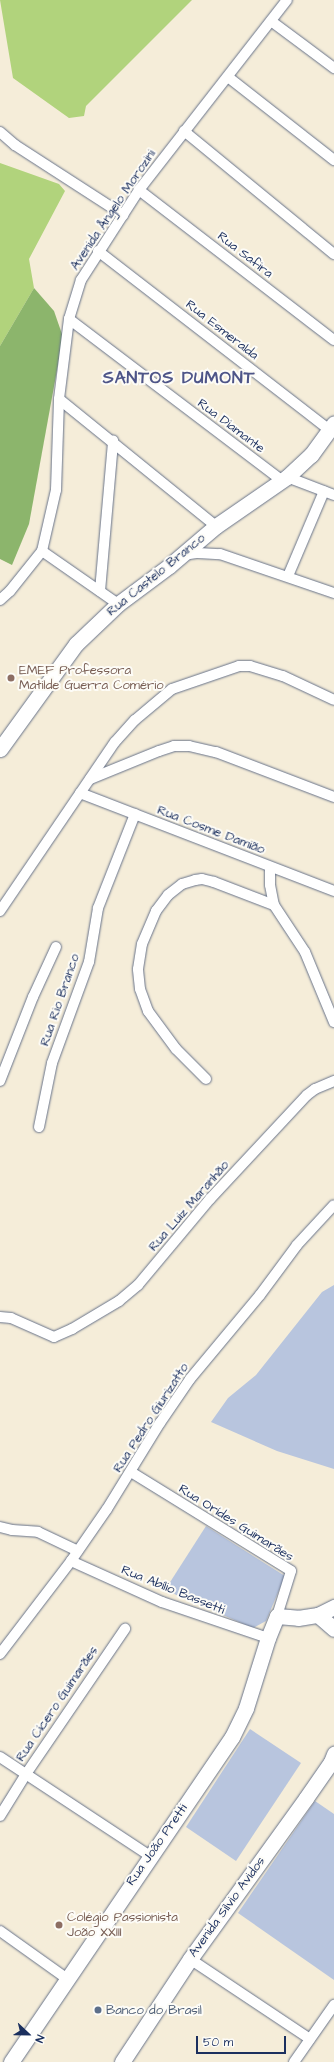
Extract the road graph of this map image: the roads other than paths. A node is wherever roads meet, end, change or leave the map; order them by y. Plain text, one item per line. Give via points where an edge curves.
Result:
1 (287, 0) edge
2 (271, 21) junction
3 (334, 68) edge
4 (228, 77) junction
5 (184, 130) junction
6 (0, 132) edge
7 (0, 139) edge
8 (15, 145) junction
9 (334, 160) edge
10 (139, 190) junction
11 (123, 215) junction
12 (98, 251) junction
13 (334, 254) edge
14 (69, 319) junction
15 (334, 340) edge
16 (59, 399) junction
17 (332, 426) edge
18 (113, 441) junction
19 (284, 478) junction
20 (324, 491) junction
21 (334, 495) edge
22 (216, 526) junction
23 (42, 551) junction
24 (181, 555) junction
25 (288, 576) junction
26 (100, 591) junction
27 (334, 593) edge
28 (0, 600) edge
29 (118, 604) junction
30 (334, 700) edge
31 (0, 749) edge
32 (90, 779) junction
33 (80, 793) junction
34 (334, 797) edge
35 (134, 814) junction
36 (270, 867) junction
37 (334, 891) edge
38 (274, 905) junction
39 (0, 911) edge
40 (56, 947) dead end
41 (334, 1022) edge
42 (206, 1079) dead end
43 (0, 1081) edge
44 (334, 1081) edge
45 (39, 1127) dead end
46 (334, 1205) edge
47 (0, 1316) edge
48 (131, 1472) junction
49 (0, 1527) edge
50 (78, 1551) junction
51 (71, 1561) junction
52 (334, 1607) edge
53 (318, 1615) junction
54 (277, 1616) junction
55 (125, 1628) dead end
56 (334, 1629) edge
57 (268, 1638) junction
58 (1, 1652) edge
59 (334, 1754) edge
60 (0, 1757) edge
61 (26, 1774) junction
62 (0, 1816) edge
63 (150, 1856) junction
64 (0, 1930) edge
65 (190, 1959) junction
66 (66, 1978) junction
67 (334, 2005) edge
68 (310, 2039) junction
69 (10, 2062) edge
70 (122, 2062) edge
71 (294, 2062) edge

1 - 2 street, Avenida Ângelo Morozini
2 - 3 street
2 - 4 street, Avenida Ângelo Morozini
4 - 5 street, Avenida Ângelo Morozini
4 - 9 street
5 - 10 street, Avenida Ângelo Morozini
5 - 13 street
6 - 8 street
7 - 8 street
8 - 11 street
10 - 11 street, Avenida Ângelo Morozini
10 - 15 street, Rua Safira
11 - 12 street, Avenida Ângelo Morozini
12 - 14 street, Avenida Ângelo Morozini via 81,280
12 - 17 street, Rua Esmeralda
14 - 16 street, Avenida Ângelo Morozini
14 - 19 street, Rua Diamante
16 - 18 street
16 - 23 street, Avenida Ângelo Morozini via 56,490
17 - 19 main road, Rua Castelo Branco via 311,455
18 - 22 street
18 - 26 street
19 - 20 street, Rua Diamante
19 - 22 main road, Rua Castelo Branco
20 - 21 street, Rua Diamante
20 - 25 street
22 - 24 main road, Rua Castelo Branco
23 - 26 street
23 - 28 street, Avenida Ângelo Morozini
24 - 25 street via 220,554
24 - 29 main road, Rua Castelo Branco
25 - 27 street
26 - 29 street
29 - 31 main road, Rua Castelo Branco via 76,644
30 - 32 street via 283,676 250,666 238,666 213,674 172,689 154,703 116,742
32 - 33 street
32 - 34 street via 159,751 174,746 189,746 216,752
33 - 35 street, Rua Cosme Damião
33 - 39 street
35 - 36 street, Rua Cosme Damião
35 - 45 street, Rua Rio Branco via 98,908 89,962 52,1063
36 - 37 street, Rua Cosme Damião
36 - 38 street
38 - 41 street via 305,952
38 - 42 street via 214,882 195,880 182,884 168,895 156,911 142,944 138,969 140,989 148,1011 176,1049
40 - 43 street via 32,997
44 - 47 street, Rua Luiz Maranhão via 307,1095 210,1199 138,1285 108,1309 54,1337 11,1318
46 - 48 street, Rua Pedro Giurizatto via 298,1245 190,1379 163,1417
48 - 50 street, Rua Pedro Giurizatto
48 - 54 street, Rua Orídes Guimarães via 291,1571
49 - 50 street via 38,1532
50 - 51 street, Rua Pedro Giurizatto
51 - 57 street, Rua Abílio Bassetti via 162,1602
51 - 58 street, Rua Pedro Giurizatto
52 - 53 main road
53 - 54 main road via 298,1618
53 - 56 main road
54 - 57 main road, Rua João Pretti
55 - 61 street, Rua Cícero Guimarães
57 - 63 main road, Rua João Pretti via 252,1693 235,1732
59 - 65 main road, Avenida Sílvio Avidos via 306,1798
60 - 61 street
61 - 62 street, Rua Cícero Guimarães
61 - 63 street
63 - 66 main road, Rua João Pretti
64 - 66 street
65 - 68 street
65 - 70 main road, Avenida Sílvio Avidos
66 - 69 main road, Rua João Pretti
67 - 68 street
68 - 71 street

